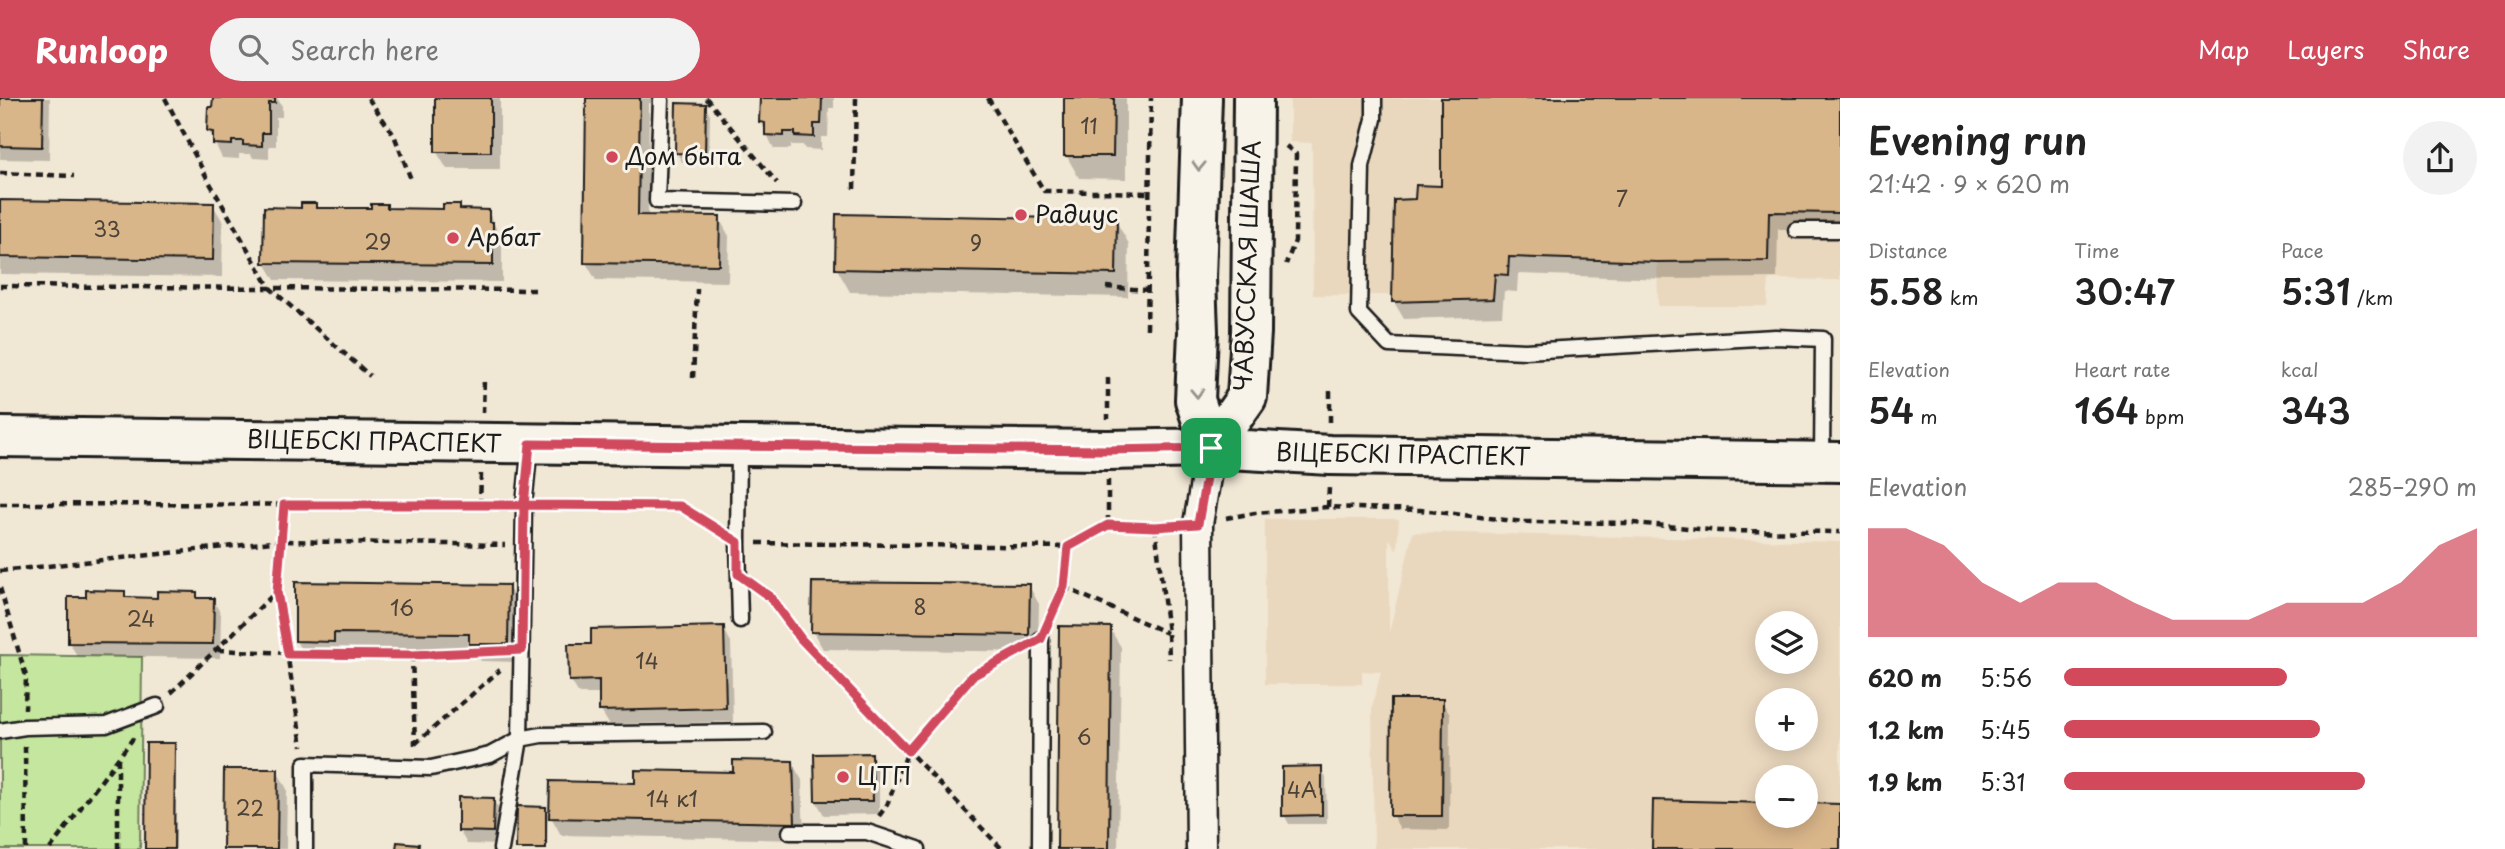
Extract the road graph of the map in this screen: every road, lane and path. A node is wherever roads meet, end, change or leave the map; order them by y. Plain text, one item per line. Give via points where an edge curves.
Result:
1 (166, 98) edge
2 (368, 98) edge
3 (706, 98) edge
4 (856, 98) edge
5 (988, 98) edge
6 (1151, 98) edge
7 (1202, 98) edge
8 (1253, 98) edge
9 (1374, 98) edge
10 (661, 100) dead end
11 (0, 173) edge
12 (74, 176) dead end
13 (412, 182) dead end
14 (854, 189) dead end
15 (1148, 193) junction
16 (794, 204) joint
17 (1796, 230) dead end
18 (1840, 230) edge
19 (0, 286) edge
20 (1106, 287) dead end
21 (270, 288) junction
22 (697, 289) dead end
23 (536, 290) dead end
24 (1147, 290) junction
25 (1147, 329) dead end
26 (370, 376) dead end
27 (692, 379) dead end
28 (0, 437) edge
29 (530, 444) junction
30 (738, 446) junction
31 (1211, 448) junction
32 (1831, 462) edge
33 (0, 504) edge
34 (284, 505) junction
35 (524, 505) junction
36 (1198, 524) junction
37 (1155, 527) junction
38 (1840, 532) edge
39 (281, 541) junction
40 (738, 542) junction
41 (523, 545) junction
42 (1068, 547) junction
43 (0, 571) edge
44 (738, 574) junction
45 (1064, 587) junction
46 (277, 592) junction
47 (740, 620) dead end
48 (1168, 633) junction
49 (1041, 639) junction
50 (217, 650) junction
51 (522, 650) junction
52 (288, 654) junction
53 (412, 655) junction
54 (1169, 660) dead end
55 (157, 705) junction
56 (0, 731) edge
57 (764, 732) dead end
58 (520, 739) junction
59 (415, 744) junction
60 (908, 751) junction
61 (118, 758) junction
62 (305, 764) junction
63 (415, 767) junction
64 (790, 832) dead end
65 (867, 832) junction
66 (50, 849) edge
67 (118, 849) edge
68 (305, 849) edge
69 (501, 849) edge
70 (918, 849) edge
71 (1002, 849) edge
72 (1040, 849) edge
73 (1202, 849) edge

1 - 21 path
2 - 13 path via 394,135
3 - 16 path
4 - 14 path
5 - 15 path via 1044,191
6 - 15 path
7 -> 31 main road, ЧАВУССКАЯ ШАША via 1195,400
8 - 31 main road, ЧАВУССКАЯ ШАША via 1247,397
9 - 32 lane via 1374,119 1362,166 1359,313 1389,345 1525,351 1775,337 1823,339
10 - 16 lane via 657,201
11 - 12 path
15 - 24 path
17 - 18 lane
19 - 21 path
20 - 24 path
21 - 23 path
21 - 26 path
22 - 27 path
24 - 25 path
28 - 29 main road, ВІЦЕБСКІ ПРАСПЕКТ
29 - 30 main road, ВІЦЕБСКІ ПРАСПЕКТ
29 - 35 lane
30 - 31 main road, ВІЦЕБСКІ ПРАСПЕКТ
30 - 40 lane
31 - 32 main road, ВІЦЕБСКІ ПРАСПЕКТ via 1330,455
31 - 36 street
33 - 34 path
34 - 35 path
34 - 39 path
35 - 40 path via 680,506
35 - 41 lane
36 - 37 path
36 - 38 path via 1255,513 1328,507 1420,510 1523,522
36 - 73 street
37 - 42 path via 1108,525
37 - 48 path
39 - 41 path
39 - 43 path
39 - 46 path
40 - 42 path
40 - 44 lane
41 - 51 lane
42 - 45 path
44 - 47 lane
44 - 60 path via 770,597 801,639
45 - 48 path
45 - 49 path
46 - 50 path
46 - 52 path
48 - 54 path
49 - 60 path via 972,676
49 - 72 lane
50 - 52 path
50 - 55 path
51 - 53 path
51 - 58 lane
51 - 59 path
52 - 53 path
52 - 62 path
53 - 59 path
55 - 56 lane via 106,725
55 - 61 path
57 - 58 lane
58 - 63 lane via 490,755 431,768
58 - 69 lane
59 - 63 path
60 - 65 path via 887,805
60 - 71 path
61 - 66 path
61 - 67 path
62 - 63 lane
62 - 68 lane
64 - 65 lane
65 - 70 lane

